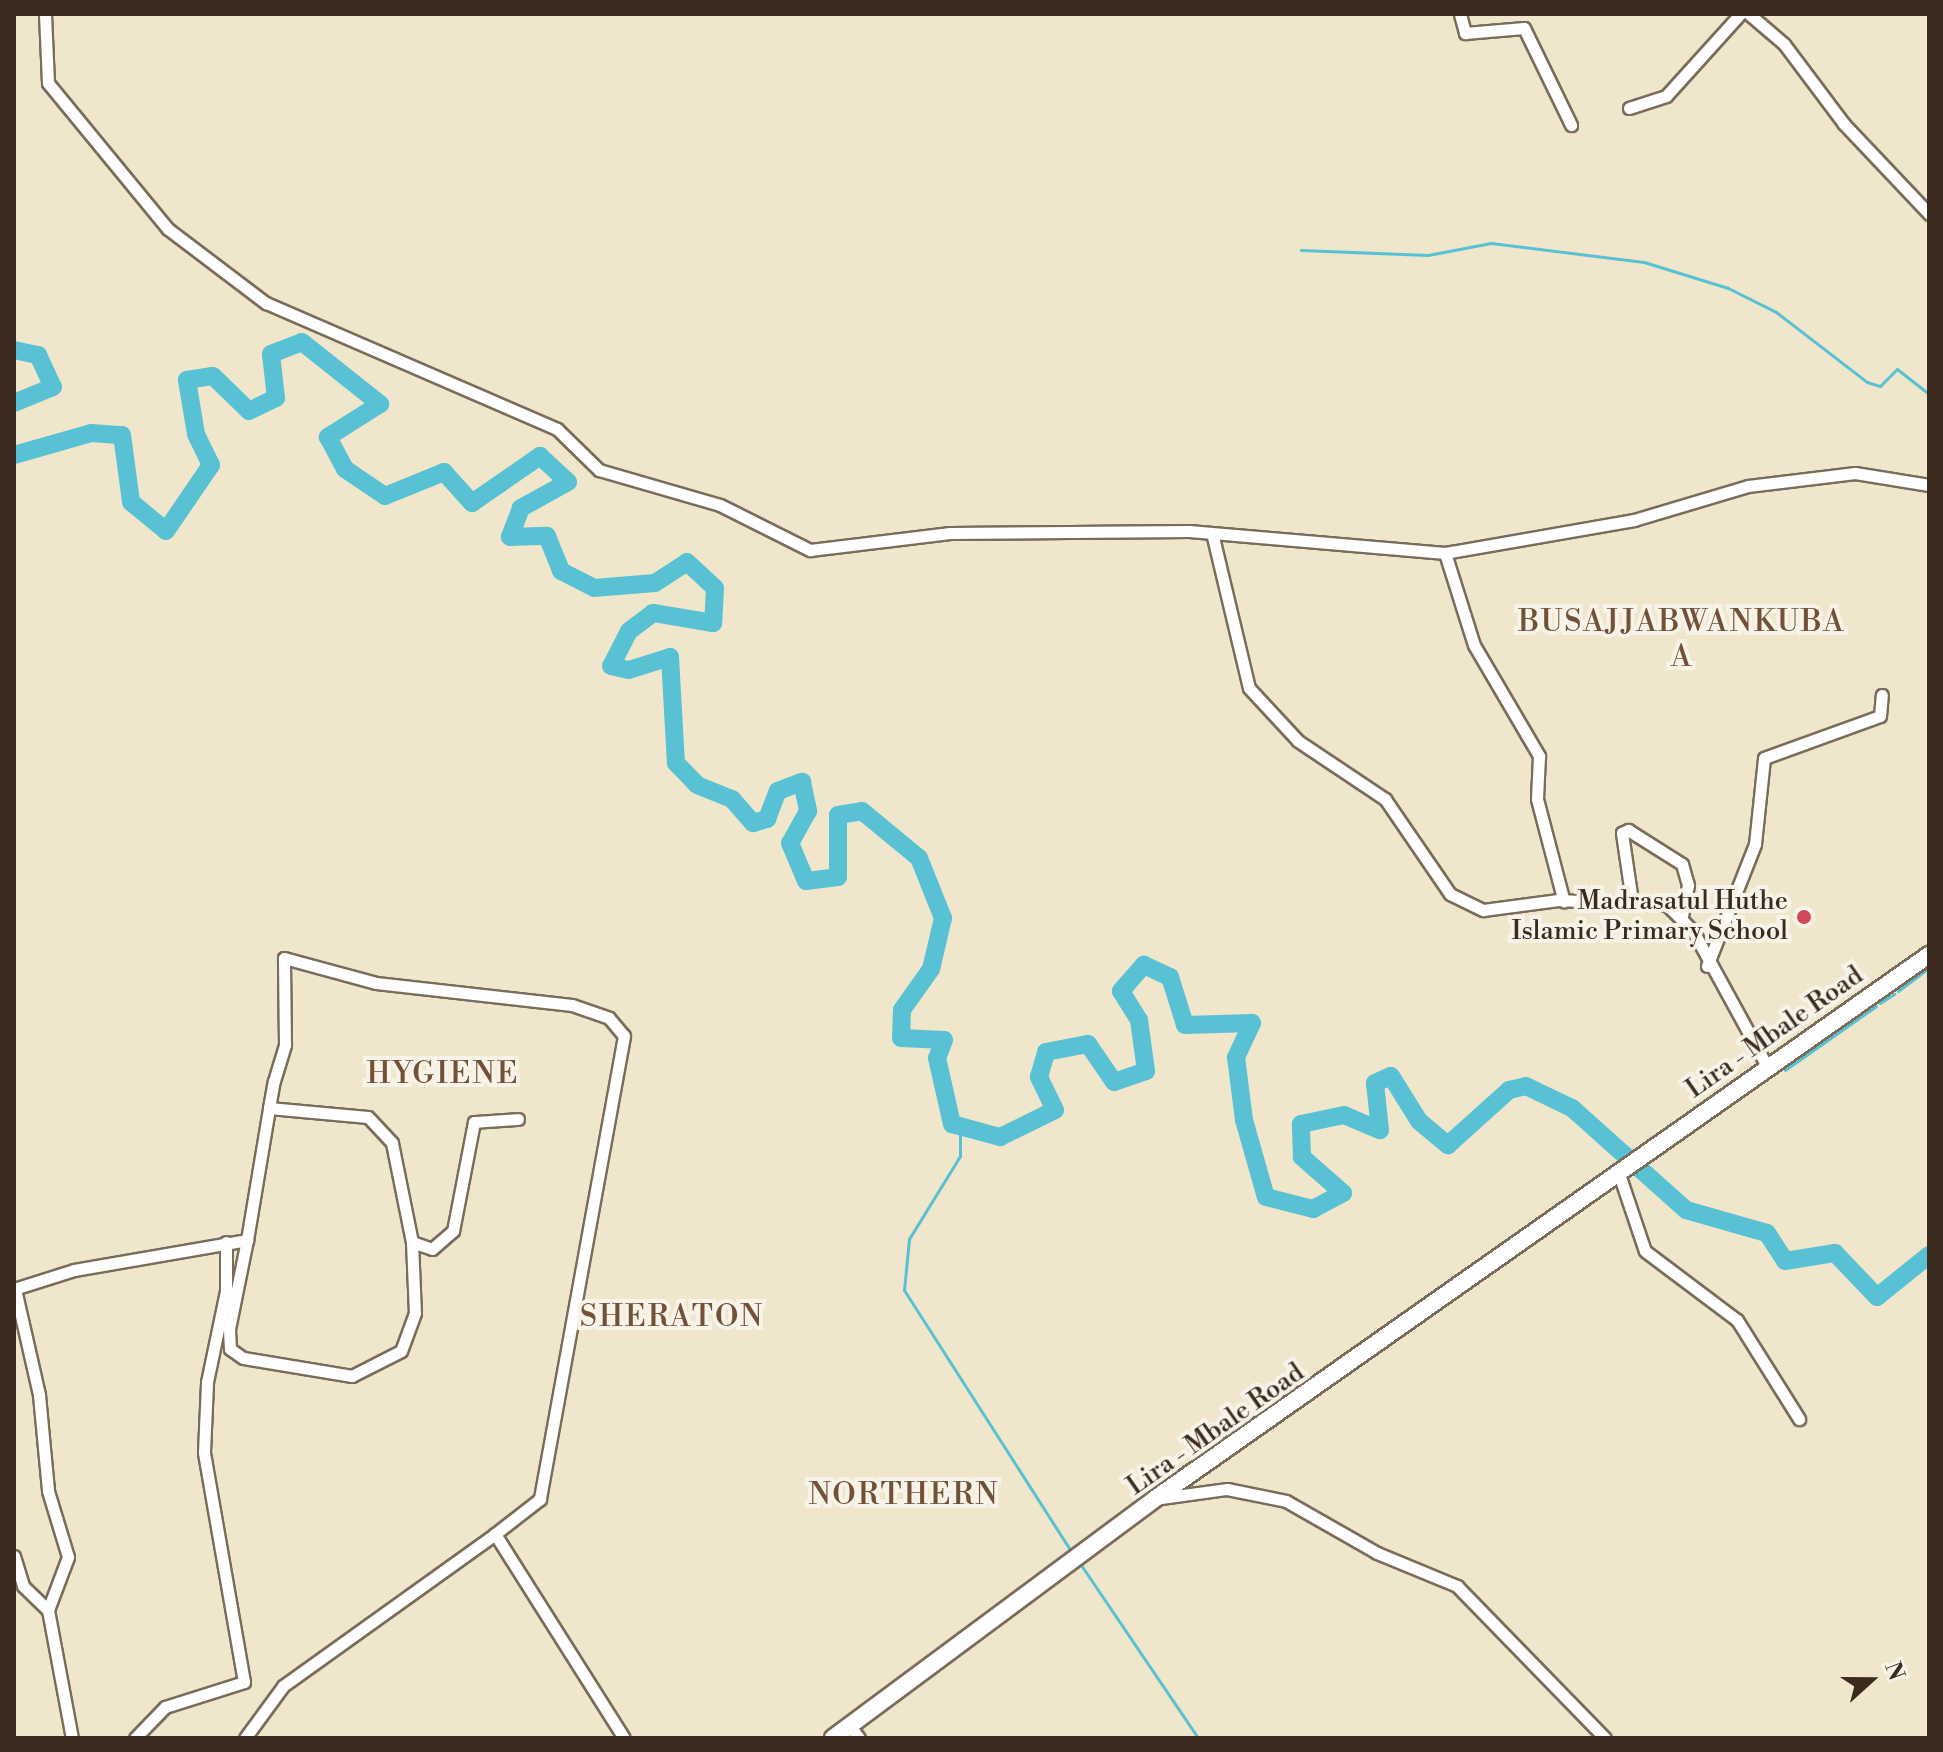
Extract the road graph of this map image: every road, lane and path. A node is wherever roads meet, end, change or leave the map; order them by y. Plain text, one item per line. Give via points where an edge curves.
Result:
1 (45, 14) edge
2 (1460, 14) edge
3 (1740, 14) edge
4 (1749, 14) edge
5 (1764, 19) edge
6 (1629, 108) dead end
7 (1571, 125) dead end
8 (1929, 214) edge
9 (1929, 485) edge
10 (1213, 537) junction
11 (1445, 553) junction
12 (1882, 695) dead end
13 (1632, 901) junction
14 (1564, 902) junction
15 (1682, 915) junction
16 (1929, 955) edge
17 (1707, 966) junction
18 (1768, 1068) junction
19 (269, 1108) junction
20 (518, 1119) dead end
21 (1623, 1167) junction
22 (247, 1240) junction
23 (226, 1242) junction
24 (412, 1242) junction
25 (15, 1289) edge
26 (1799, 1419) dead end
27 (1156, 1498) junction
28 (495, 1534) junction
29 (14, 1556) edge
30 (48, 1610) junction
31 (854, 1732) edge
32 (72, 1738) edge
33 (135, 1738) edge
34 (245, 1738) edge
35 (624, 1738) edge
36 (833, 1738) edge
37 (1605, 1738) edge

1 - 10 street via 48,83 175,236 277,309 568,435 599,470 720,505 810,550 950,533 1175,531
2 - 7 street via 1465,33 1524,28
3 - 6 street via 1666,96
4 - 5 street
5 - 8 street
9 - 11 street via 1855,473 1748,486 1634,520
10 - 11 street
10 - 14 street via 1240,667 1272,717 1385,799 1457,900 1483,910
11 - 14 street via 1474,645 1539,756 1537,799
12 - 17 street via 1880,716 1764,758 1755,844
13 - 14 street
13 - 15 street via 1657,902
13 - 15 street via 1622,833 1628,830 1682,864 1688,885
15 - 17 street
16 - 18 main road, Lira - Mbale Road
17 - 18 street
18 - 21 main road, Lira - Mbale Road
19 - 22 street
19 - 24 street via 378,1122 392,1143
19 - 28 street via 285,1045 284,958 376,983 572,1005 609,1018 624,1036 540,1499
20 - 24 street via 474,1122 453,1231 432,1249
21 - 26 street via 1645,1251 1737,1320
21 - 27 main road, Lira - Mbale Road
22 - 23 street
22 - 24 street via 229,1329 233,1355 347,1377 382,1366 410,1335 417,1281
23 - 25 street via 74,1270
23 - 33 street via 226,1291 207,1382 204,1452 244,1682 165,1707
25 - 30 street via 39,1395 48,1491 68,1557
27 - 31 main road, Lira - Mbale Road
27 - 37 street via 1227,1489 1286,1501 1377,1553 1457,1586
28 - 34 street via 283,1686
28 - 35 street
29 - 30 street via 23,1586
30 - 32 street
31 - 36 main road, Lira - Mbale Road

